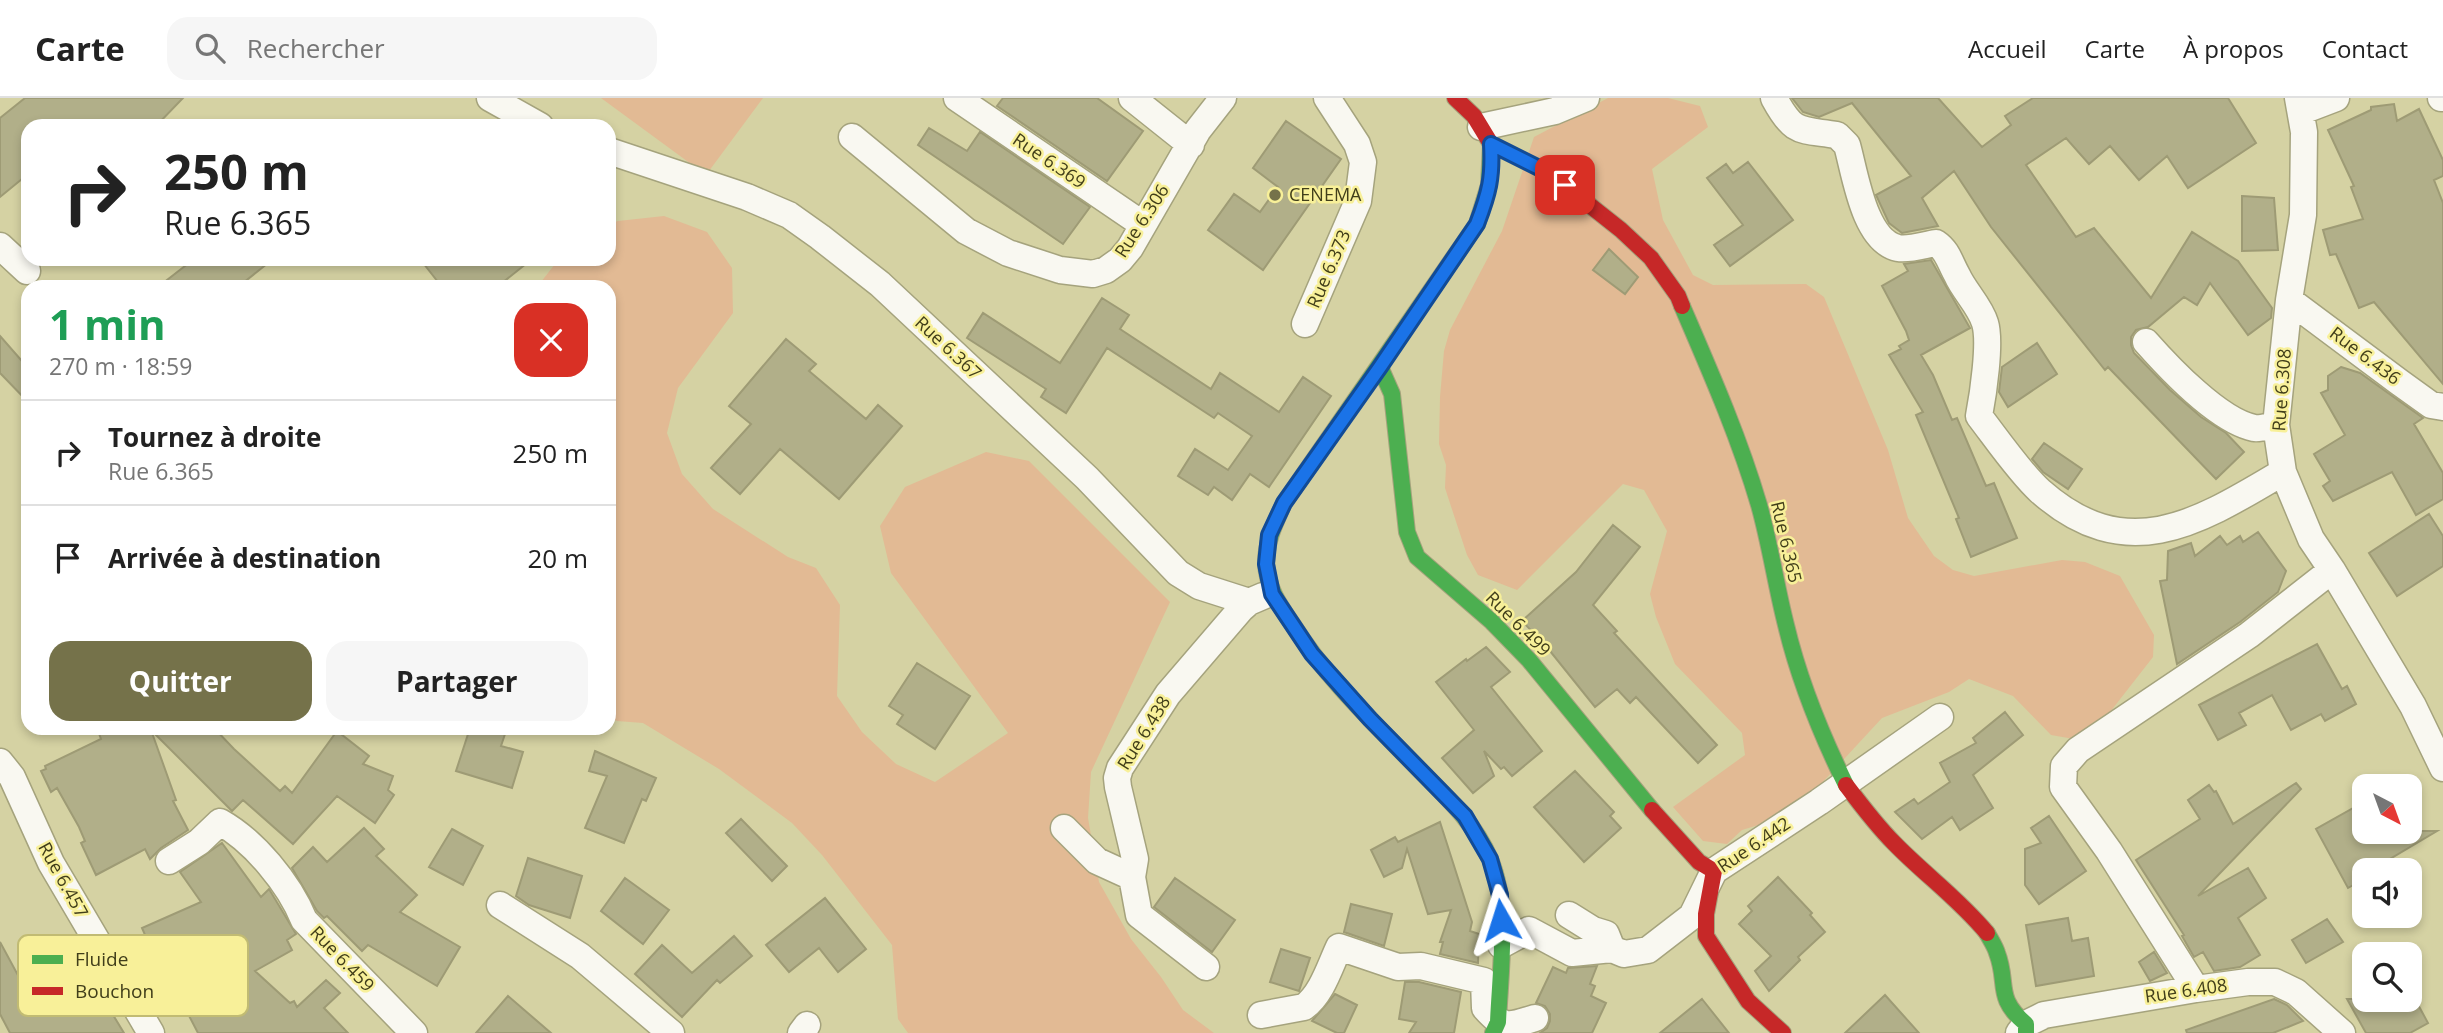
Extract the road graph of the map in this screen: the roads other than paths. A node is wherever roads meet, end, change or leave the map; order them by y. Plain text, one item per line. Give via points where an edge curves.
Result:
1 (490, 98) edge
2 (957, 98) edge
3 (1132, 98) edge
4 (1223, 98) edge
5 (1327, 98) edge
6 (1455, 98) edge
7 (1586, 98) edge
8 (1774, 98) edge
9 (2336, 98) edge
10 (2300, 105) edge
11 (528, 119) edge
12 (1486, 135) junction
13 (852, 137) dead end
14 (1191, 145) junction
15 (616, 153) edge
16 (1142, 224) junction
17 (0, 246) edge
18 (21, 265) edge
19 (22, 266) edge
20 (27, 271) dead end
21 (2289, 300) junction
22 (1305, 324) dead end
23 (2146, 342) dead end
24 (1380, 367) junction
25 (2443, 407) edge
26 (2276, 425) junction
27 (2283, 472) junction
28 (2332, 570) junction
29 (1260, 598) junction
30 (1940, 717) dead end
31 (2443, 768) edge
32 (4, 774) edge
33 (1845, 784) junction
34 (1064, 828) dead end
35 (169, 860) dead end
36 (1713, 871) junction
37 (1132, 877) junction
38 (500, 905) dead end
39 (1569, 915) dead end
40 (92, 935) edge
41 (1501, 945) junction
42 (1612, 949) junction
43 (1206, 967) dead end
44 (2196, 989) junction
45 (1261, 1015) dead end
46 (139, 1016) edge
47 (1535, 1018) dead end
48 (1496, 1028) edge
49 (2024, 1030) edge
50 (1780, 1031) edge
51 (148, 1032) edge
52 (414, 1033) edge
53 (671, 1033) edge
54 (2342, 1033) edge

1 - 11 street
2 - 16 street, Rue 6.369
3 - 14 street
4 - 14 street, Rue 6.306
5 - 22 street, Rue 6.373 via 1357,144 1363,162 1358,201
6 - 12 street, Rue 6.365
7 - 12 street
8 - 27 street via 1794,127 1843,139 1862,206 1884,240 1897,248 1936,243 1947,254 1985,323 1979,416 2040,490 2097,527 2158,532 2210,513
9 - 10 street
10 - 21 street, Rue 6.308 via 2303,215
12 - 24 street via 1493,172 1477,224
12 - 33 street, Rue 6.365 via 1580,196 1651,258 1678,296 1722,398 1759,506 1800,675
13 - 16 street, Rue 6.306 via 966,231 1008,253 1060,270 1093,274 1106,270 1130,248
14 - 16 street, Rue 6.306
15 - 29 street, Rue 6.367 via 789,215 880,284 1087,478 1178,573 1199,586
17 - 18 street
19 - 20 street
21 - 25 street, Rue 6.436 via 2431,405
21 - 26 street, Rue 6.308
23 - 26 street via 2170,369 2231,418 2255,428
24 - 29 street via 1284,503 1269,535
24 - 36 street, Rue 6.499 via 1392,394 1407,532 1417,557 1529,660 1629,784 1699,862
26 - 27 street, Rue 6.308
27 - 28 street, Rue 6.308 via 2311,539
28 - 31 street, Rue 6.308 via 2413,706
28 - 44 street via 2249,635 2078,750 2064,766 2063,787
29 - 37 street, Rue 6.438 via 1168,694 1120,768 1118,787 1135,859
29 - 41 street via 1465,816 1490,859 1500,895
30 - 33 street, Rue 6.442
32 - 40 street, Rue 6.457
33 - 36 street, Rue 6.442
33 - 49 street, Rue 6.365 via 1895,844 1986,932 1998,954 2004,994
34 - 37 street via 1097,861
35 - 52 street, Rue 6.459 via 199,842 219,822 234,830 281,878 304,920
36 - 42 street, Rue 6.442 via 1692,916 1666,938 1648,950 1624,954
36 - 50 street via 1706,936 1748,1001
37 - 43 street, Rue 6.438 via 1139,915
38 - 53 street via 580,956
39 - 42 street via 1606,934
41 - 42 street, Rue 6.442 via 1529,930 1572,953
41 - 48 street
44 - 49 street, Rue 6.408 via 2043,1015
44 - 54 street, Rue 6.408 via 2275,982 2296,992
45 - 48 street via 1310,1003 1339,947 1398,967 1421,966 1484,981 1485,1008
46 - 51 street, Rue 6.457
47 - 48 street

